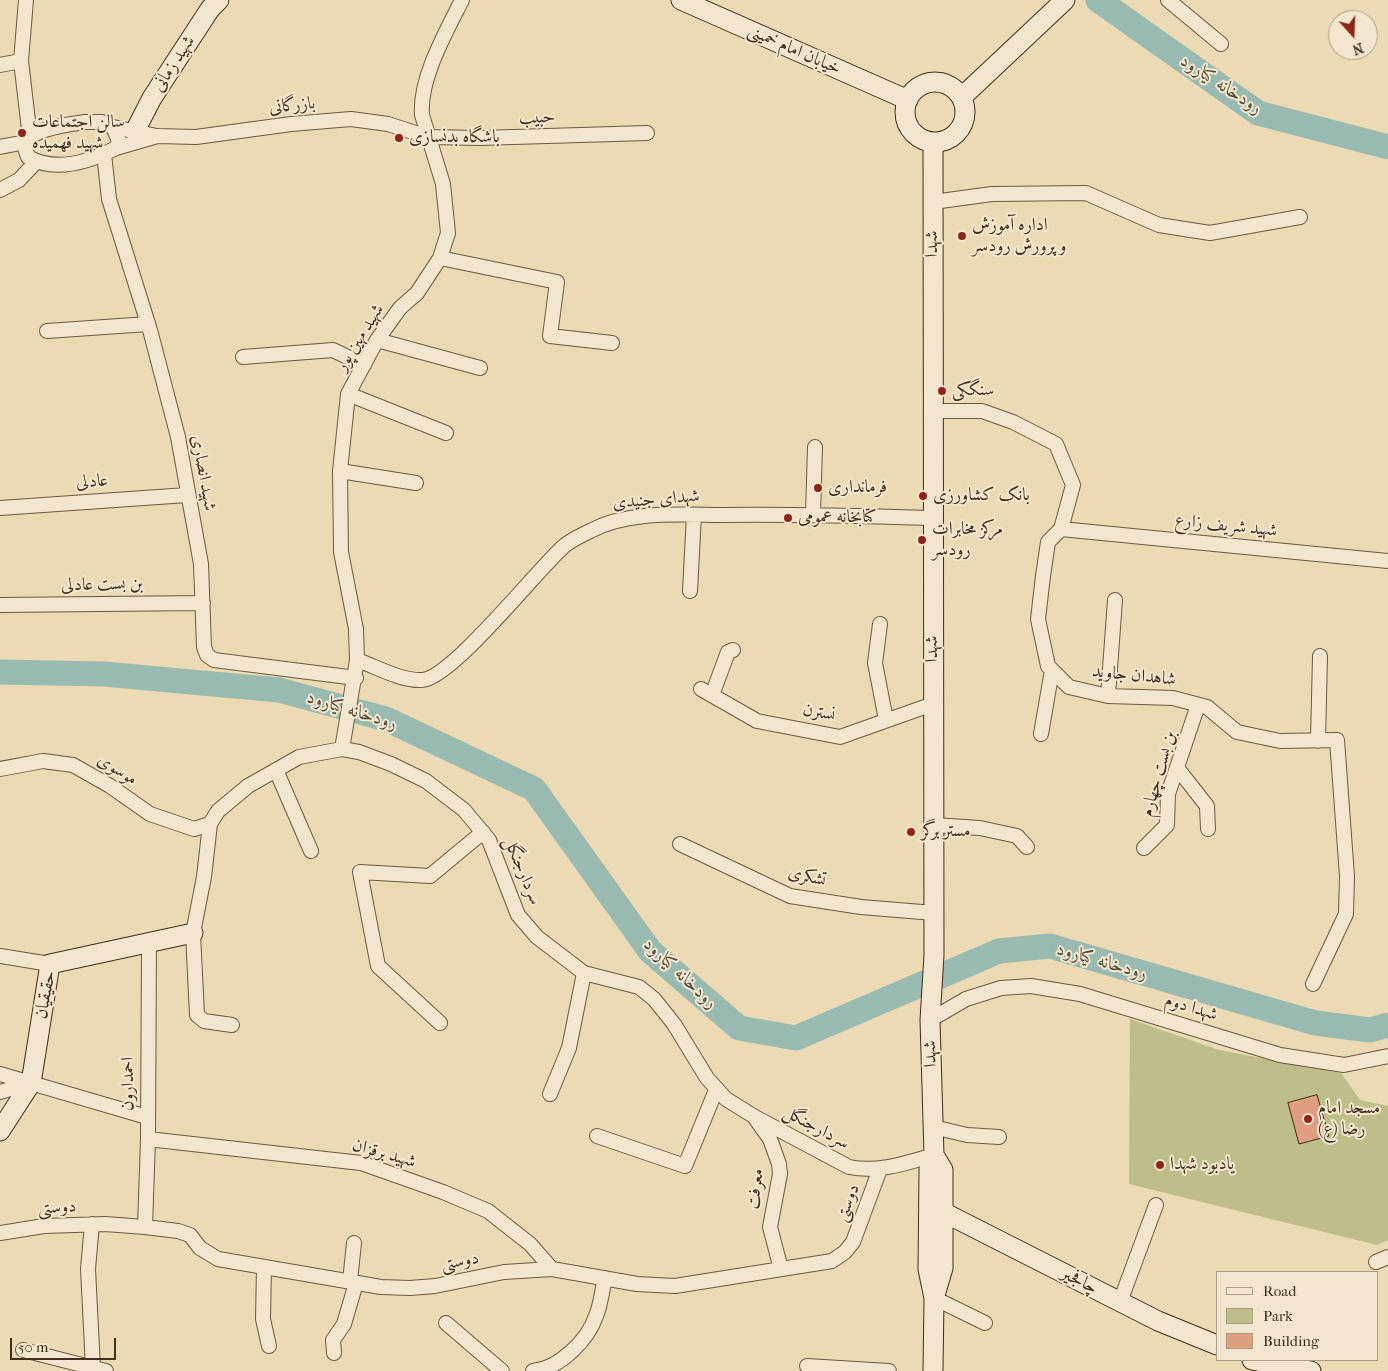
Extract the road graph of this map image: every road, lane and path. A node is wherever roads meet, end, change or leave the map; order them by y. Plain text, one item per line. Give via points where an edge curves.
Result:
1 (26, 0) edge
2 (219, 0) edge
3 (462, 0) edge
4 (681, 0) edge
5 (1066, 0) edge
6 (1168, 0) edge
7 (1221, 44) dead end
8 (22, 60) junction
9 (0, 64) edge
10 (962, 97) junction
11 (908, 100) junction
12 (113, 127) junction
13 (135, 131) junction
14 (647, 133) dead end
15 (157, 136) junction
16 (428, 137) junction
17 (28, 140) junction
18 (932, 142) junction
19 (0, 147) edge
20 (110, 151) junction
21 (36, 162) junction
22 (0, 190) edge
23 (933, 202) junction
24 (1300, 217) dead end
25 (440, 258) junction
26 (148, 324) junction
27 (47, 331) dead end
28 (377, 340) junction
29 (612, 343) dead end
30 (243, 357) dead end
31 (364, 364) junction
32 (480, 368) dead end
33 (348, 394) junction
34 (934, 411) junction
35 (446, 433) dead end
36 (816, 448) dead end
37 (340, 472) junction
38 (416, 483) dead end
39 (187, 494) junction
40 (0, 508) edge
41 (694, 515) junction
42 (813, 515) junction
43 (932, 518) junction
44 (1060, 529) junction
45 (1388, 561) edge
46 (690, 592) dead end
47 (1115, 600) dead end
48 (203, 603) junction
49 (0, 605) edge
50 (880, 624) dead end
51 (733, 650) dead end
52 (1320, 656) dead end
53 (357, 660) junction
54 (1052, 670) junction
55 (354, 684) junction
56 (1108, 696) junction
57 (933, 704) junction
58 (1198, 704) junction
59 (886, 720) junction
60 (1041, 734) dead end
61 (1318, 741) junction
62 (342, 749) junction
63 (0, 769) edge
64 (1178, 769) junction
65 (276, 770) junction
66 (210, 824) junction
67 (934, 824) junction
68 (1208, 829) dead end
69 (483, 832) junction
70 (680, 844) dead end
71 (1027, 847) dead end
72 (1144, 848) dead end
73 (311, 851) dead end
74 (934, 913) junction
75 (193, 932) junction
76 (149, 942) junction
77 (0, 956) edge
78 (50, 964) junction
79 (584, 973) junction
80 (1313, 984) dead end
81 (930, 1020) junction
82 (440, 1024) dead end
83 (232, 1025) dead end
84 (1388, 1056) edge
85 (0, 1074) edge
86 (31, 1083) junction
87 (716, 1090) junction
88 (0, 1092) edge
89 (550, 1094) dead end
90 (147, 1117) junction
91 (755, 1117) junction
92 (933, 1126) junction
93 (0, 1131) edge
94 (597, 1136) dead end
95 (999, 1137) dead end
96 (148, 1139) junction
97 (934, 1155) junction
98 (880, 1169) junction
99 (1156, 1206) dead end
100 (943, 1212) junction
101 (92, 1224) junction
102 (145, 1227) junction
103 (0, 1233) edge
104 (354, 1243) dead end
105 (264, 1268) junction
106 (781, 1269) junction
107 (552, 1270) junction
108 (605, 1278) junction
109 (353, 1282) junction
110 (934, 1298) junction
111 (1120, 1302) junction
112 (446, 1323) dead end
113 (986, 1324) dead end
114 (1216, 1345) edge
115 (269, 1346) dead end
116 (23, 1350) dead end
117 (334, 1353) dead end
118 (1253, 1364) edge
119 (807, 1366) dead end
120 (100, 1370) edge
121 (502, 1371) edge
122 (533, 1371) edge
123 (889, 1371) edge
124 (933, 1371) edge
125 (1311, 1371) edge

1 - 8 street
2 - 13 main road, شهید زمانی via 152,98
3 - 16 street, شهید مهین پور via 425,85 421,105
4 - 11 main road, خیابان امام خمینی
5 - 10 main road
6 - 7 street
8 - 9 street
8 - 17 street
10 - 11 main road via 948,84 929,83 920,86
10 - 18 main road via 966,115 963,124 951,138
11 - 18 main road via 906,119 909,128 923,140
12 - 13 street
12 - 17 street via 102,122 85,122 60,126
12 - 20 street, شهید انصاری via 119,141
13 - 15 street
14 - 16 street, حبیب
15 - 16 street, بازرگانی via 196,137 351,119 388,124
15 - 20 street
16 - 25 street, شهید مهین پور via 447,208 448,233
17 - 19 street
17 - 21 street via 25,148 28,157
18 - 23 main road, شهدا
20 - 21 street via 71,164 51,166
20 - 26 street, شهید انصاری via 109,199
21 - 22 street via 18,180
23 - 24 street via 992,194 1086,193 1159,225 1210,233
23 - 34 main road, شهدا
25 - 28 street, شهید مهین پور via 417,293 400,308
25 - 29 street via 557,282 550,336
26 - 27 street
26 - 39 street, شهید انصاری via 178,437
28 - 31 street, شهید مهین پور
28 - 32 street
30 - 31 street via 333,350
31 - 33 street, شهید مهین پور
33 - 35 street
33 - 37 street, شهید مهین پور
34 - 43 main road, شهدا
34 - 44 street, شاهدان جاوید via 982,411 1013,422 1056,444 1073,485
36 - 42 street
37 - 38 street
37 - 53 street, شهید مهین پور via 342,552 356,629
39 - 40 street, عادلی
39 - 48 street, شهید انصاری via 201,564
41 - 42 street, شهدای جنیدی
41 - 46 street
41 - 53 street, شهدای جنیدی via 610,521 565,545 462,655 424,680 412,680
42 - 43 street, شهدای جنیدی
43 - 57 main road, شهدا
44 - 45 street, شهید شریف زارع
44 - 54 street, شاهدان جاوید via 1048,542 1038,618 1048,666
47 - 56 street
48 - 49 street, بن بست عادلی
48 - 55 street, شهید انصاری via 204,647 206,655 214,660
50 - 59 street via 875,663
51 - 59 street, نسترن via 728,652 707,692 757,721 840,736
52 - 61 street
53 - 55 street, شهید مهین پور
54 - 56 street, شاهدان جاوید via 1069,687
54 - 60 street
55 - 62 street, شهید مهین پور
56 - 58 street, شاهدان جاوید via 1173,698
57 - 59 street, نسترن
57 - 67 main road, شهدا
58 - 61 street, شاهدان جاوید via 1238,732 1280,741
58 - 64 street, بن بست چهارم
61 - 80 street, شاهدان جاوید via 1337,740 1347,876 1346,914
62 - 65 street, سردارجنگل via 299,758
62 - 69 street, سردارجنگل via 391,764 426,781 464,810
63 - 66 street, موسوی via 43,761 73,765 150,814 194,829
64 - 68 street via 1207,806
64 - 72 street, بن بست چهارم via 1168,794 1167,825
65 - 66 street, سردارجنگل via 248,786 218,811
65 - 73 street
66 - 75 street
67 - 71 street via 980,828 1017,836
67 - 74 main road, شهدا
69 - 79 street, سردارجنگل via 490,840 518,915 537,936
69 - 82 street via 430,876 360,872 378,966
70 - 74 street, تشکری via 790,896 861,907
74 - 81 main road, شهدا
75 - 76 main road, حقیقیان
75 - 83 street via 197,1015 204,1022
76 - 78 main road, حقیقیان
76 - 90 street, احمدارون
77 - 78 street
78 - 86 main road, حقیقیان
79 - 87 street, سردارجنگل via 639,987 654,999
79 - 89 street via 569,1048
81 - 84 street, شهدا دوم via 966,999 1001,988 1031,986 1080,994 1280,1055 1344,1065
81 - 92 main road, شهدا
85 - 86 street
86 - 88 street
86 - 90 street
86 - 93 main road, حقیقیان
87 - 91 street, سردارجنگل
87 - 94 street via 685,1166
90 - 96 street, احمدارون
91 - 98 street, سردارجنگل via 849,1167
91 - 106 street, معرفت via 770,1139 779,1164 770,1227
92 - 95 street via 967,1135
92 - 97 main road, شهدا
96 - 102 street, احمدارون
96 - 107 street, شهید برقزان via 361,1164 488,1211 530,1244
97 - 98 street, سردارجنگل
97 - 100 main road, شهدا via 943,1170
97 - 110 main road, شهدا via 929,1169 928,1269
98 - 106 street, دوستی via 853,1242 845,1252 832,1261
99 - 111 street
100 - 110 main road, شهدا via 943,1268
100 - 111 main road, چافجیر
101 - 102 street, دوستی
101 - 103 street, دوستی via 44,1226
101 - 120 street via 88,1269
102 - 105 street, دوستی via 190,1235 200,1248 218,1259
104 - 109 street
105 - 109 street, دوستی
105 - 115 street via 263,1319
106 - 108 street, دوستی via 675,1286
107 - 108 street, دوستی
107 - 109 street, دوستی via 504,1272 410,1288
108 - 122 street via 596,1317 586,1336 562,1360
109 - 117 street via 344,1324 333,1340
110 - 113 street
110 - 124 main road, شهدا
111 - 114 main road, چافجیر
112 - 121 street
116 - 120 street
118 - 125 main road
119 - 123 street

